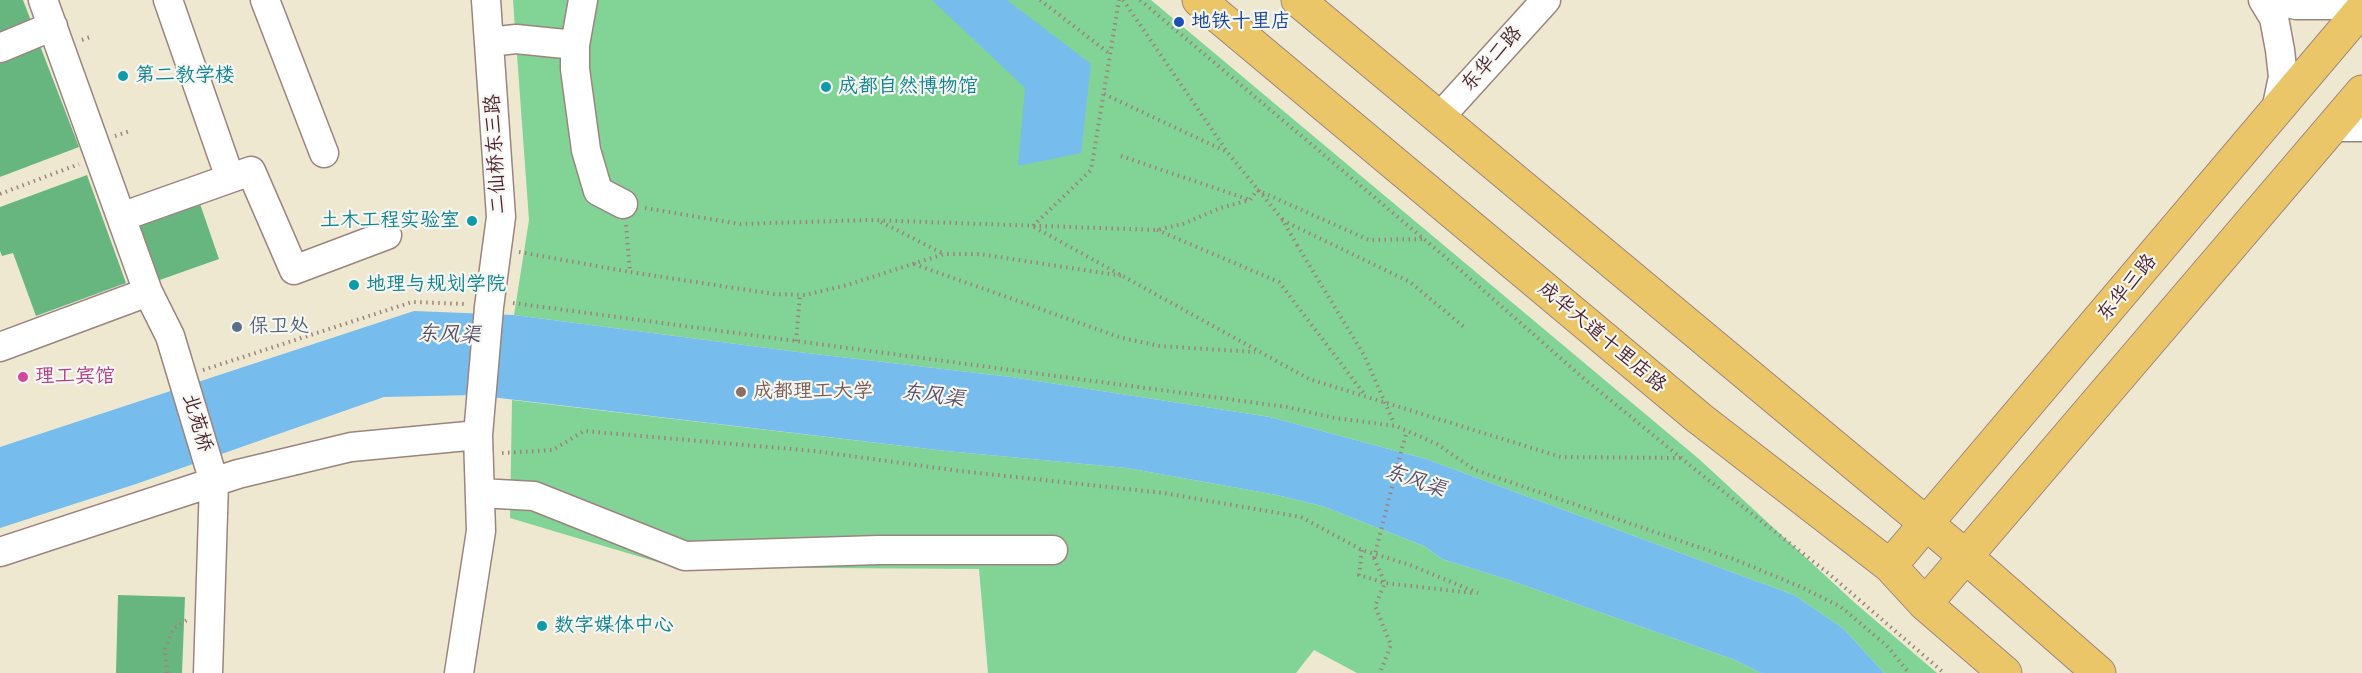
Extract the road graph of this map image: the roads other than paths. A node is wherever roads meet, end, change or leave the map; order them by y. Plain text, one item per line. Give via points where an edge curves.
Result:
1 (168, 0) edge
2 (265, 0) edge
3 (486, 0) edge
4 (583, 0) edge
5 (1199, 0) edge
6 (1298, 0) edge
7 (1546, 0) edge
8 (2263, 0) edge
9 (2274, 0) edge
10 (2362, 7) edge
11 (48, 13) edge
12 (489, 42) junction
13 (575, 45) junction
14 (0, 48) edge
15 (2362, 92) edge
16 (2276, 110) junction
17 (1438, 119) junction
18 (2348, 127) edge
19 (324, 153) dead end
20 (230, 178) junction
21 (624, 204) road end
22 (121, 217) junction
23 (387, 235) dead end
24 (148, 292) junction
25 (0, 347) edge
26 (479, 432) junction
27 (212, 475) junction
28 (480, 493) junction
29 (1927, 525) junction
30 (1053, 550) dead end
31 (0, 552) edge
32 (1964, 555) junction
33 (1890, 566) junction
34 (1925, 604) junction
35 (208, 673) edge
36 (459, 673) edge
37 (2005, 673) edge
38 (2099, 673) edge

1 - 20 street
2 - 19 street
3 - 12 street, 二仙桥东三路
4 - 13 street
5 - 33 main road, 成华大道十里店路 via 1699,418
6 - 17 main road
7 - 17 street, 东华二路
8 - 16 street via 2274,18 2281,59 2283,77
9 - 10 street via 2296,5
10 - 16 main road, 东华三路
11 - 14 street
11 - 22 street, 北苑桥
12 - 13 street via 516,39
12 - 26 street, 二仙桥东三路 via 501,217 483,304
13 - 21 street via 586,150 598,191
15 - 18 main road
16 - 29 main road, 东华三路
17 - 29 main road
18 - 32 main road
20 - 22 street
20 - 23 street via 251,171 294,270
22 - 24 street, 北苑桥
24 - 25 street
24 - 27 street, 北苑桥 via 193,374
26 - 27 street via 351,447
26 - 28 street, 二仙桥东三路
27 - 31 street
27 - 35 street, 北苑桥
28 - 30 street via 534,496 685,556
28 - 36 street, 二仙桥东三路 via 481,531
29 - 32 main road
29 - 33 main road, 东华三路
32 - 34 main road
32 - 38 main road
33 - 34 main road, 成华大道十里店路
34 - 37 main road, 成华大道十里店路

